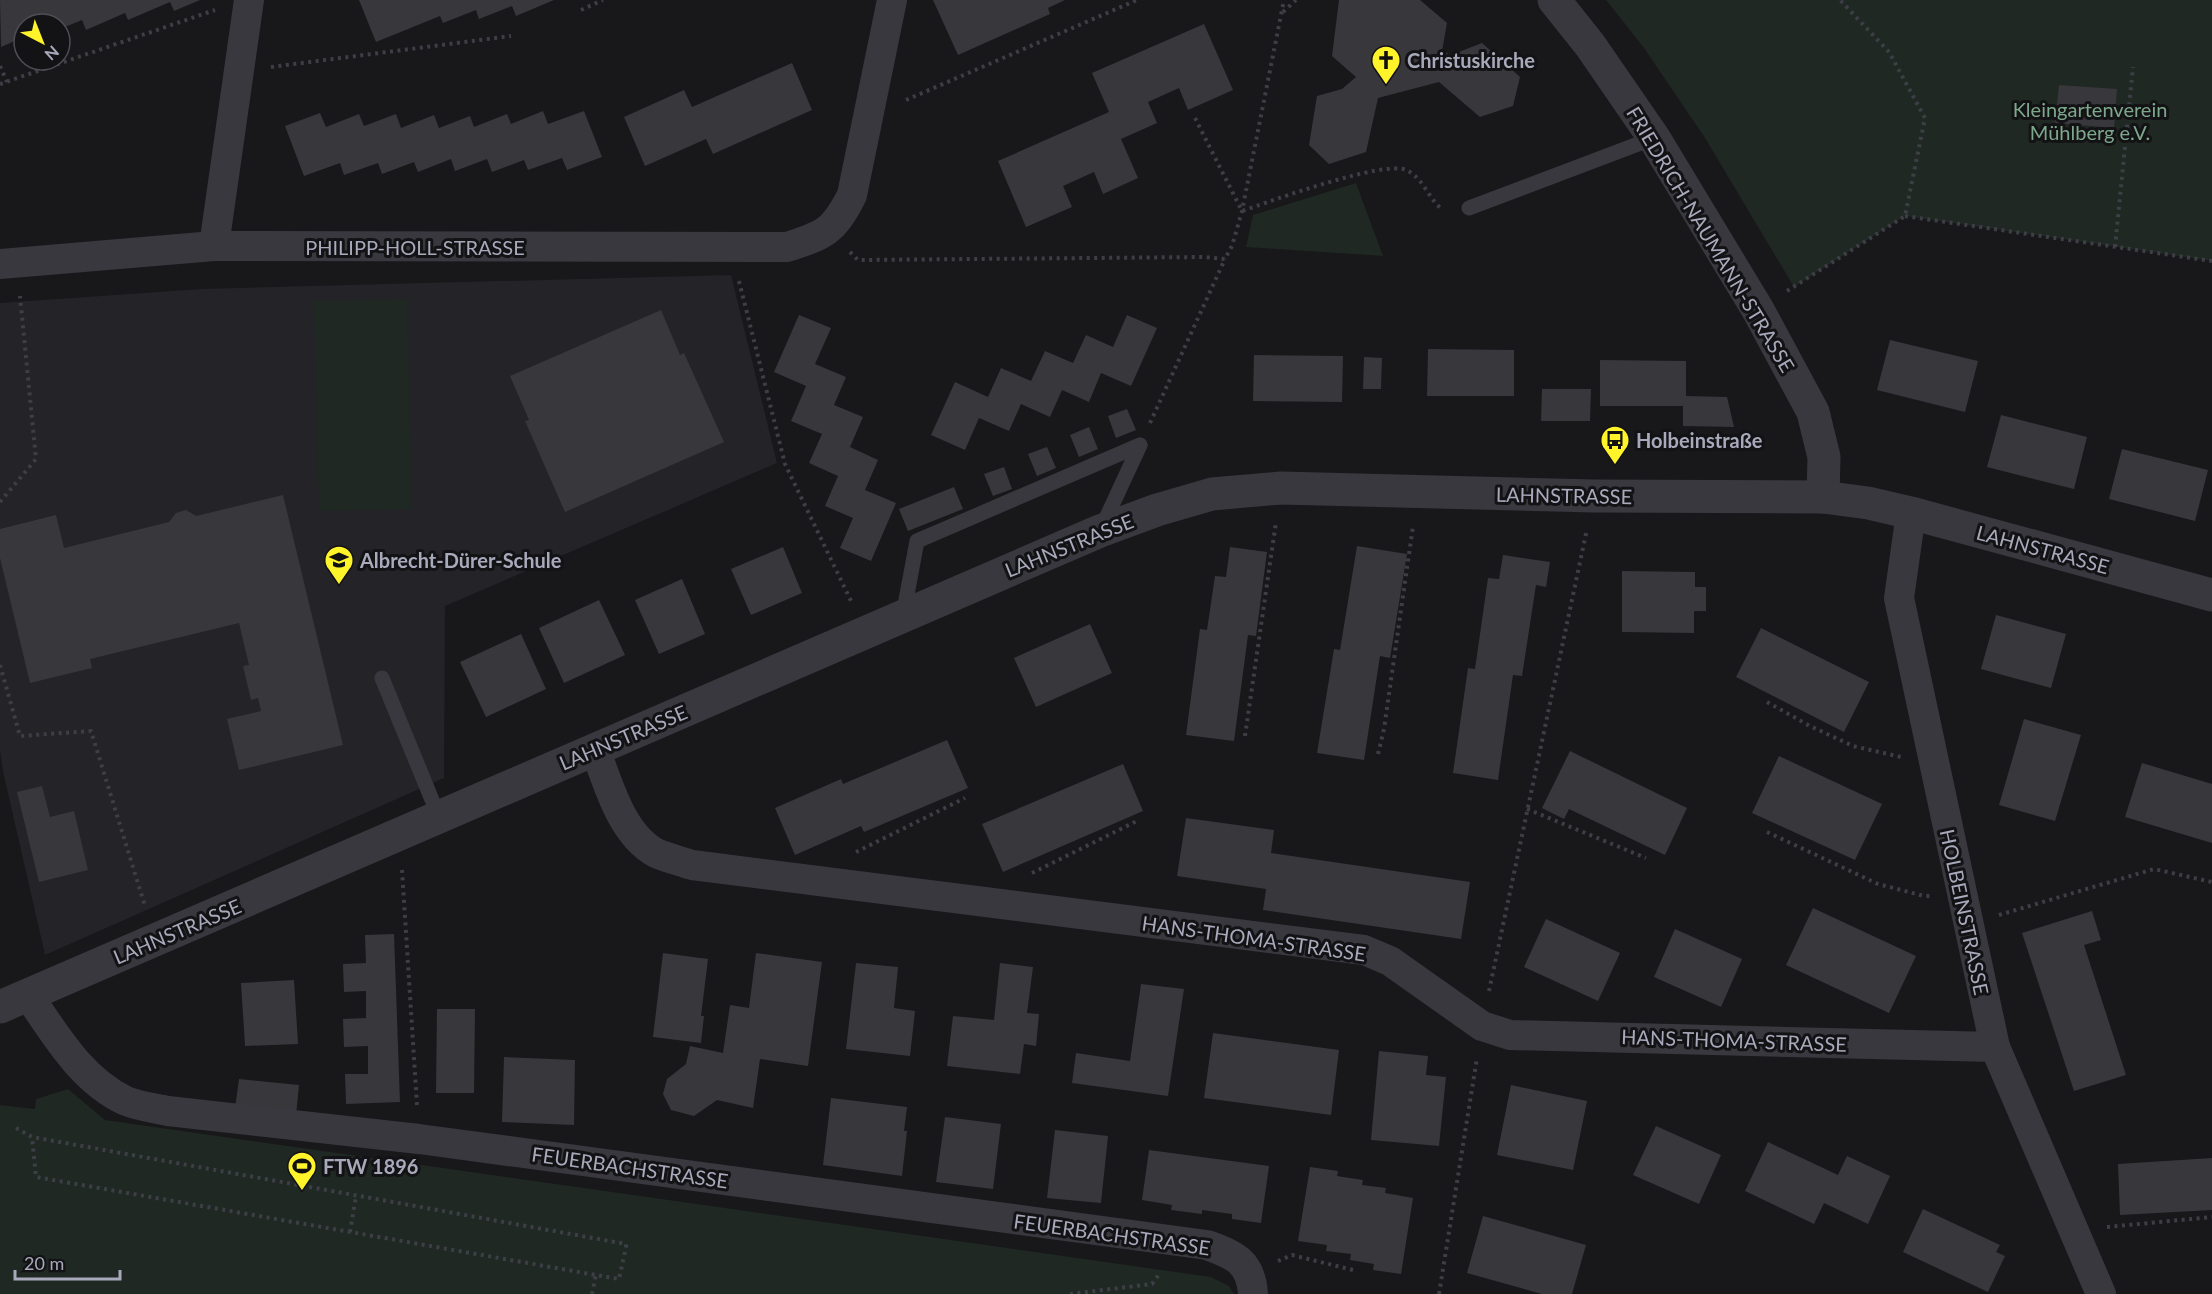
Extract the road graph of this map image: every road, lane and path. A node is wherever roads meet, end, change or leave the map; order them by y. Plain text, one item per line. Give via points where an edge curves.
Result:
1 (249, 0) edge
2 (603, 0) edge
3 (892, 0) edge
4 (1137, 0) edge
5 (1284, 0) edge
6 (1296, 0) edge
7 (1554, 0) edge
8 (1840, 0) edge
9 (217, 9) dead end
10 (581, 10) dead end
11 (1282, 12) junction
12 (511, 36) dead end
13 (0, 66) edge
14 (2133, 67) dead end
15 (239, 71) junction
16 (7, 82) junction
17 (0, 84) edge
18 (870, 115) junction
19 (1195, 118) dead end
20 (1654, 138) junction
21 (1469, 208) joint
22 (1242, 211) junction
23 (1905, 216) junction
24 (828, 231) junction
25 (214, 246) junction
26 (2115, 247) junction
27 (1225, 259) junction
28 (2212, 261) edge
29 (8, 263) edge
30 (738, 276) dead end
31 (1794, 286) dead end
32 (1140, 445) junction
33 (1281, 488) junction
34 (1417, 493) junction
35 (1594, 496) junction
36 (1823, 497) junction
37 (0, 502) edge
38 (1911, 513) junction
39 (1100, 531) junction
40 (2212, 595) edge
41 (854, 606) dead end
42 (903, 616) junction
43 (0, 664) edge
44 (382, 678) dead end
45 (1767, 702) dead end
46 (1245, 736) dead end
47 (595, 749) junction
48 (1378, 754) dead end
49 (1934, 765) junction
50 (965, 798) dead end
51 (1527, 809) junction
52 (439, 817) junction
53 (1139, 820) dead end
54 (1767, 832) dead end
55 (400, 834) junction
56 (852, 854) dead end
57 (1646, 858) dead end
58 (2212, 882) edge
59 (1961, 894) junction
60 (993, 903) junction
61 (2006, 912) dead end
62 (155, 940) junction
63 (14, 1001) edge
64 (1482, 1026) junction
65 (1995, 1047) junction
66 (16, 1128) dead end
67 (32, 1137) junction
68 (419, 1139) junction
69 (356, 1196) junction
70 (2212, 1217) edge
71 (2073, 1230) junction
72 (350, 1232) junction
73 (1171, 1241) junction
74 (1357, 1271) dead end
75 (596, 1274) junction
76 (1251, 1283) edge
77 (592, 1294) edge
78 (1070, 1294) edge
79 (1439, 1294) edge
80 (2101, 1294) edge

1 - 15 street
2 - 10 path
3 - 18 street
4 - 18 path
5 - 11 path
6 - 11 path
7 - 20 street, FRIEDRICH-NAUMANN-STRASSE
8 - 23 path via 1889,52 1925,118
9 - 16 path
11 - 22 path
12 - 15 path
13 - 16 path
14 - 26 path
15 - 25 street
16 - 17 path
18 - 24 street via 852,195 841,217
19 - 22 path
20 - 21 lane
20 - 36 street, FRIEDRICH-NAUMANN-STRASSE via 1758,310 1813,412 1824,457
21 - 22 path via 1446,213 1436,205 1421,180 1404,169 1363,172
22 - 27 path
23 - 26 path
23 - 31 path
24 - 25 street, PHILIPP-HOLL-STRASSE via 787,248
24 - 27 path via 858,260
25 - 29 street, PHILIPP-HOLL-STRASSE
26 - 28 path
27 - 32 path
29 - 37 path via 36,459
30 - 41 path via 785,464
32 - 39 lane
32 - 42 lane via 917,541
33 - 34 street, LAHNSTRASSE
33 - 39 street, LAHNSTRASSE via 1212,494
33 - 46 path
34 - 35 street, LAHNSTRASSE
34 - 48 path
35 - 36 street, LAHNSTRASSE
35 - 51 path
36 - 38 street, LAHNSTRASSE
38 - 40 street, LAHNSTRASSE
38 - 49 street, HOLBEINSTRASSE via 1899,598
39 - 42 street, LAHNSTRASSE
42 - 47 street, LAHNSTRASSE
43 - 62 path via 20,736 91,732
44 - 52 lane
45 - 49 path via 1852,746
47 - 52 street, LAHNSTRASSE
47 - 60 street, HANS-THOMA-STRASSE via 628,828 655,852 692,865
49 - 59 street, HOLBEINSTRASSE
50 - 56 path
51 - 57 path
51 - 64 path
52 - 55 street, LAHNSTRASSE
53 - 60 path via 1036,870
54 - 59 path via 1878,884 1924,896
55 - 62 street, LAHNSTRASSE
55 - 68 path
58 - 61 path via 2154,868
59 - 65 street, HOLBEINSTRASSE
60 - 64 street, HANS-THOMA-STRASSE via 1364,950 1390,961
62 - 63 street, LAHNSTRASSE
63 - 68 street, FEUERBACHSTRASSE via 89,1076 128,1102
64 - 65 street, HANS-THOMA-STRASSE via 1510,1035
64 - 79 path
65 - 71 street, HOLBEINSTRASSE
66 - 67 path
67 - 69 path
67 - 72 path via 36,1177
68 - 73 street, FEUERBACHSTRASSE
69 - 72 path
69 - 75 path via 626,1244 619,1279
70 - 71 path
71 - 80 street, HOLBEINSTRASSE
72 - 75 path
73 - 76 street, FEUERBACHSTRASSE via 1207,1245 1229,1253 1240,1260
73 - 78 path via 1162,1270 1152,1284
74 - 76 path via 1292,1255
75 - 77 path

